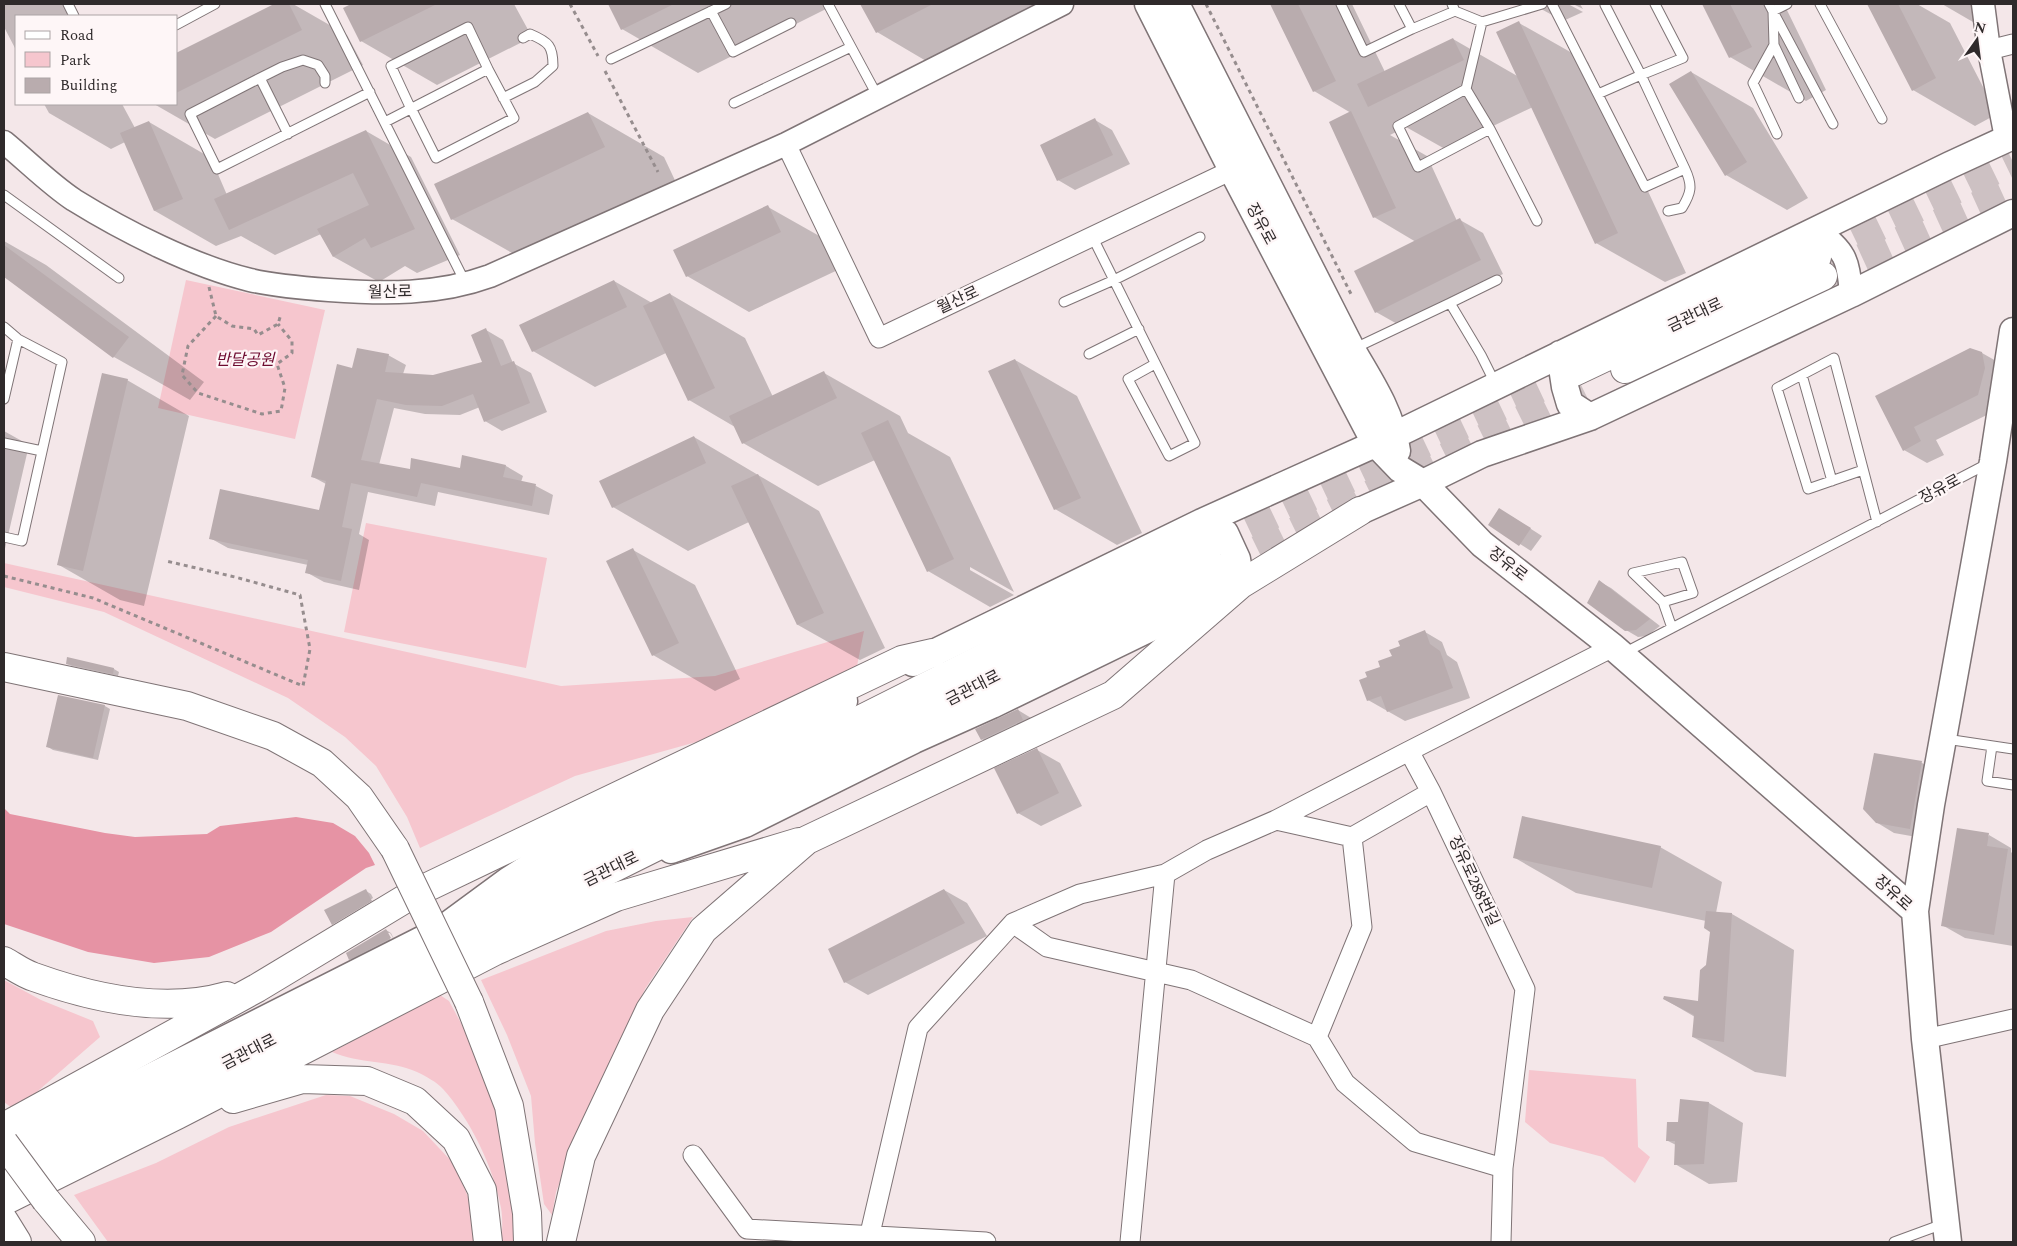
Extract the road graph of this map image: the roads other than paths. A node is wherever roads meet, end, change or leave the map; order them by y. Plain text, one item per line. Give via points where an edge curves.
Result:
1 (215, 4) edge
2 (325, 4) edge
3 (726, 4) edge
4 (828, 4) edge
5 (1062, 4) edge
6 (1148, 4) edge
7 (1176, 4) edge
8 (1341, 4) edge
9 (1399, 4) edge
10 (1542, 4) edge
11 (1552, 4) edge
12 (1656, 4) edge
13 (1787, 4) edge
14 (1820, 4) edge
15 (1983, 4) edge
16 (1605, 5) edge
17 (1454, 7) edge
18 (1771, 7) edge
19 (711, 11) junction
20 (1482, 22) junction
21 (791, 23) dead end
22 (178, 24) edge
23 (1412, 29) junction
24 (523, 38) dead end
25 (2013, 44) edge
26 (1774, 45) junction
27 (851, 47) junction
28 (1989, 50) junction
29 (611, 59) dead end
30 (488, 69) junction
31 (1641, 75) junction
32 (260, 78) junction
33 (325, 83) dead end
34 (1466, 89) junction
35 (370, 92) junction
36 (1598, 94) junction
37 (878, 97) junction
38 (503, 98) junction
39 (1799, 98) dead end
40 (734, 103) dead end
41 (411, 109) junction
42 (1882, 119) dead end
43 (385, 122) junction
44 (1833, 124) dead end
45 (1490, 129) junction
46 (288, 134) junction
47 (1778, 134) dead end
48 (4, 142) edge
49 (2011, 143) edge
50 (786, 144) junction
51 (1686, 169) junction
52 (1232, 170) junction
53 (4, 195) edge
54 (1668, 212) dead end
55 (2013, 213) edge
56 (1537, 221) dead end
57 (1817, 229) junction
58 (1092, 236) junction
59 (1200, 237) dead end
60 (1820, 267) tunnel mouth
61 (119, 278) dead end
62 (1114, 280) junction
63 (1497, 280) dead end
64 (466, 284) junction
65 (1851, 294) junction
66 (1064, 302) dead end
67 (1450, 303) junction
68 (4, 327) edge
69 (1139, 329) junction
70 (2013, 331) edge
71 (18, 339) junction
72 (1352, 350) junction
73 (1089, 354) dead end
74 (1156, 364) junction
75 (1572, 372) junction
76 (1802, 375) junction
77 (1496, 386) junction
78 (4, 399) edge
79 (1590, 418) junction
80 (1385, 439) junction
81 (4, 442) edge
82 (42, 451) junction
83 (1992, 461) junction
84 (1863, 470) junction
85 (1832, 481) junction
86 (1423, 483) junction
87 (1360, 511) joint
88 (1877, 522) junction
89 (4, 537) edge
90 (1211, 545) junction
91 (1242, 584) junction
92 (1663, 602) junction
93 (1672, 628) junction
94 (1617, 651) junction
95 (933, 653) junction
96 (4, 667) edge
97 (1944, 739) junction
98 (1992, 746) junction
99 (2013, 749) edge
100 (1409, 751) junction
101 (2013, 784) edge
102 (1431, 792) junction
103 (1276, 820) junction
104 (1352, 837) junction
105 (807, 840) junction
106 (1165, 874) junction
107 (543, 903) junction
108 (1915, 911) junction
109 (1013, 923) junction
110 (441, 930) junction
111 (4, 961) edge
112 (1156, 971) junction
113 (258, 988) junction
114 (2013, 1019) edge
115 (1316, 1037) junction
116 (1926, 1039) junction
117 (177, 1115) junction
118 (4, 1127) edge
119 (4, 1143) edge
120 (4, 1151) edge
121 (693, 1155) dead end
122 (1503, 1168) junction
123 (4, 1176) edge
124 (46, 1200) junction
125 (8, 1222) edge
126 (1947, 1233) edge
127 (868, 1239) edge
128 (74, 1242) edge
129 (81, 1242) edge
130 (488, 1242) edge
131 (528, 1242) edge
132 (561, 1242) edge
133 (986, 1242) edge
134 (1130, 1242) edge
135 (1501, 1242) edge
136 (1894, 1242) edge

1 - 22 lane
2 - 35 lane
3 - 19 lane
4 - 27 lane
5 - 37 street, 월산로
6 - 52 main road, 장유로
7 - 72 main road, 장유로
8 - 23 lane via 1364,52
9 - 23 lane
10 - 20 lane
11 - 36 lane
12 - 31 lane via 1683,58
13 - 18 lane
14 - 42 lane
15 - 28 street
16 - 31 lane
17 - 20 lane
17 - 23 lane
18 - 26 lane
18 - 44 lane
19 - 21 lane via 732,52
19 - 29 lane
20 - 34 lane
24 - 38 lane via 530,34 544,40 553,51 552,66 535,82
25 - 28 street
26 - 39 lane
26 - 47 lane via 1753,83
27 - 37 lane
27 - 40 lane
28 - 49 street
30 - 38 lane
30 - 41 lane
30 - 41 lane via 468,27 391,66
31 - 36 lane
31 - 51 lane
32 - 33 lane via 303,60 318,65 325,76
32 - 46 lane
32 - 46 lane via 190,114 217,169
34 - 45 lane
34 - 45 lane via 1398,126 1418,167
35 - 43 lane
35 - 46 lane
36 - 51 lane via 1644,187
37 - 50 street, 월산로
38 - 41 lane via 514,118 436,158
41 - 43 lane
43 - 64 lane
45 - 56 lane
48 - 64 street, 월산로 via 73,199 195,261 249,280 290,288 366,293 424,292
49 - 57 main road
50 - 58 street, 월산로 via 879,338
50 - 64 street, 월산로
51 - 54 lane via 1691,182 1689,196 1682,208
52 - 58 street, 월산로
52 - 80 main road, 장유로
53 - 61 lane
55 - 65 main road
57 - 65 street via 1840,249 1849,269
57 - 75 main road
58 - 62 lane
59 - 62 lane
60 - 75 main road, 금관대로
62 - 66 lane
62 - 69 lane
63 - 67 lane
65 - 79 main road
67 - 72 lane
67 - 77 lane
68 - 71 lane
69 - 73 lane
69 - 74 lane
70 - 83 main road
71 - 78 lane
71 - 82 lane via 62,362
72 - 80 main road, 장유로 via 1381,401
74 - 74 lane via 1195,443 1169,456 1128,379
75 - 77 main road
75 - 79 main road via 1565,387 1570,404
76 - 84 lane via 1834,358
76 - 85 lane
76 - 85 lane via 1777,388 1808,489
77 - 80 main road
79 - 86 main road via 1482,454
80 - 86 main road, 장유로 via 1400,469
80 - 90 main road
81 - 82 lane
82 - 89 lane via 22,540
83 - 88 lane, 장유로
83 - 97 main road
84 - 85 lane
84 - 88 lane
86 - 87 main road
86 - 94 main road, 장유로 via 1482,544
87 - 91 main road
88 - 93 lane, 장유로
90 - 91 main road via 1225,533 1237,559
90 - 95 main road
90 - 107 main road, 금관대로 via 1079,635
90 - 110 main road, 금관대로
91 - 105 main road via 1113,695
91 - 107 main road via 745,824 684,845
92 - 92 lane via 1633,573 1682,562 1693,593
92 - 93 lane
93 - 94 lane, 장유로
94 - 100 street
94 - 108 main road, 장유로
95 - 110 main road via 713,772 555,851
95 - 113 main road via 902,660 413,894
96 - 131 main road, bridge via 186,706 273,736 322,763 359,798 395,849 470,1002 509,1106 527,1212
97 - 98 lane
97 - 108 main road
98 - 99 lane
98 - 101 lane via 1988,780
100 - 102 street, 장유로288번길
100 - 103 street
102 - 104 street
102 - 122 street, 장유로288번길 via 1524,989
103 - 104 street
103 - 106 street via 1208,850
104 - 115 street via 1362,927
105 - 117 main road via 616,897 495,951
105 - 132 main road via 703,930 650,1010 581,1156
106 - 109 street via 1080,894
106 - 112 street
107 - 123 main road, 금관대로
108 - 116 main road, 장유로
109 - 112 street via 1047,947
109 - 127 street via 918,1028
110 - 120 main road, 금관대로
111 - 113 main road via 32,977 118,1001 176,1004 213,1000
112 - 115 street via 1191,980
112 - 134 street
113 - 118 main road
114 - 116 street
115 - 122 street via 1345,1083 1415,1142
116 - 126 main road, 장유로
117 - 125 main road
117 - 130 main road via 302,1079 367,1081 415,1101 456,1138 482,1190
119 - 124 main road, bridge
121 - 127 street via 747,1229
122 - 135 street, 장유로288번길
124 - 128 main road
124 - 129 main road
126 - 136 lane
127 - 133 street

